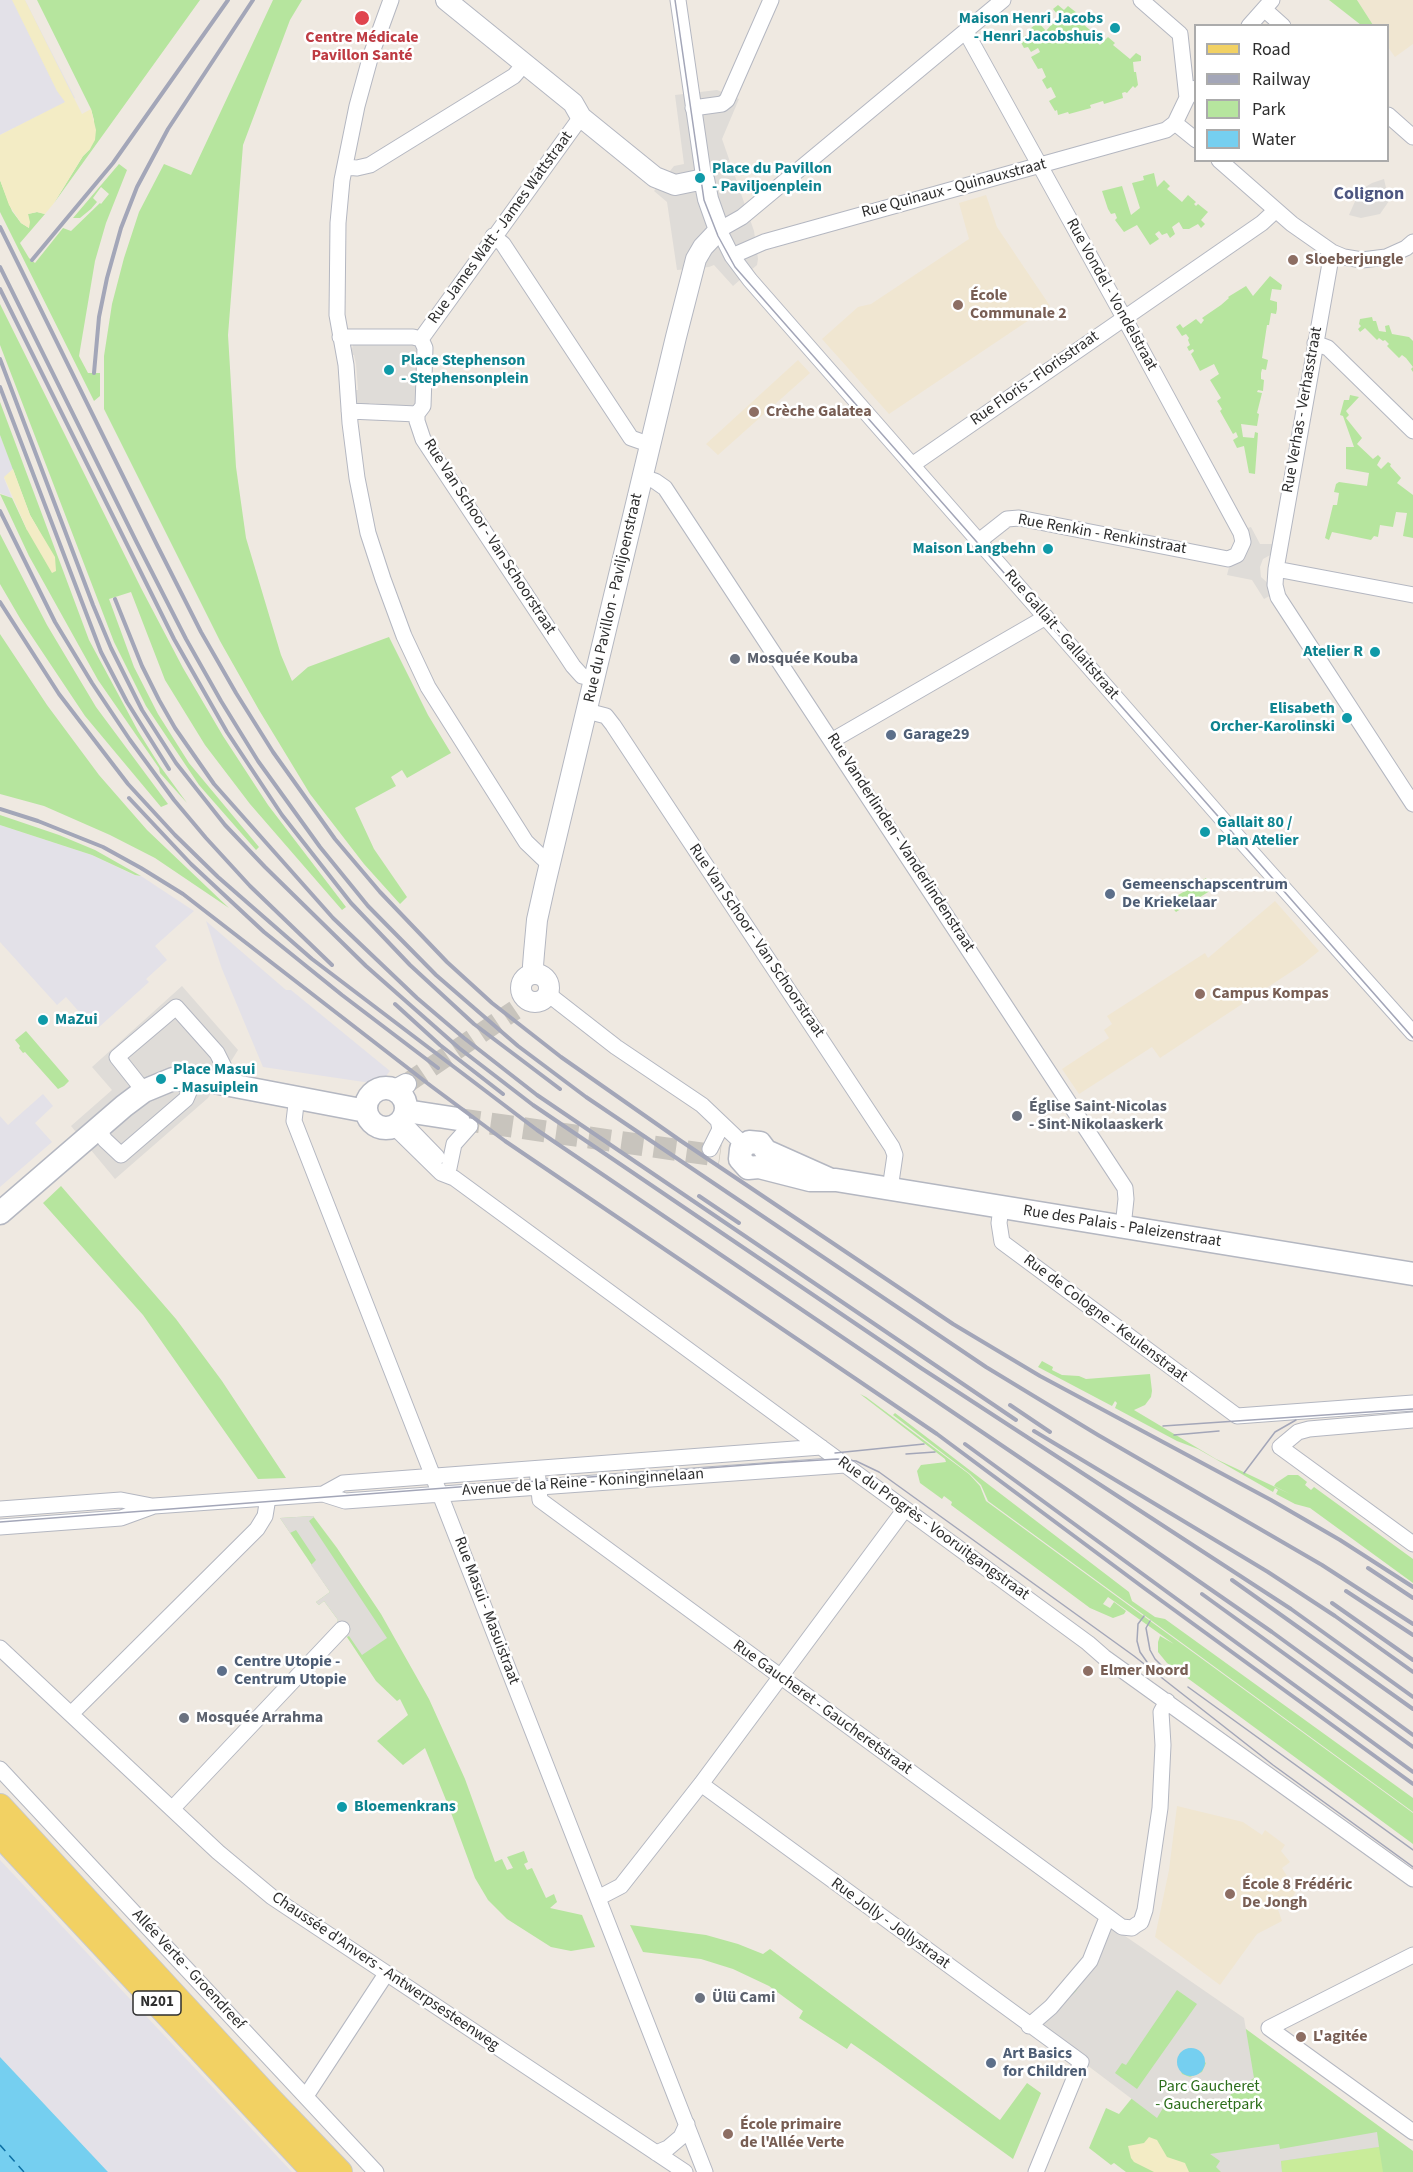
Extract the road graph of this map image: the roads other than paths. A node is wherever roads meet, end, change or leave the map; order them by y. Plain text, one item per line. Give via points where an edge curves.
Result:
1 (391, 0) edge
2 (446, 0) edge
3 (678, 0) edge
4 (771, 0) edge
5 (1004, 0) edge
6 (1141, 0) edge
7 (1268, 4) edge
8 (1250, 24) edge
9 (1282, 24) edge
10 (966, 32) junction
11 (1194, 33) edge
12 (1180, 34) junction
13 (525, 63) junction
14 (1191, 93) edge
15 (693, 108) junction
16 (1389, 115) edge
17 (581, 117) junction
18 (1175, 123) junction
19 (1413, 137) edge
20 (1194, 138) edge
21 (1221, 162) edge
22 (1040, 164) junction
23 (345, 167) junction
24 (704, 179) junction
25 (1276, 210) junction
26 (719, 230) junction
27 (493, 236) junction
28 (1413, 243) edge
29 (1332, 252) junction
30 (732, 256) junction
31 (1123, 318) junction
32 (340, 337) junction
33 (421, 339) junction
34 (1315, 343) junction
35 (349, 411) junction
36 (417, 414) junction
37 (1413, 430) edge
38 (651, 445) junction
39 (912, 465) junction
40 (643, 477) junction
41 (979, 541) junction
42 (1232, 558) joint
43 (1276, 569) junction
44 (1413, 595) edge
45 (1046, 617) junction
46 (595, 679) junction
47 (587, 711) junction
48 (833, 740) junction
49 (1413, 804) edge
50 (550, 865) junction
51 (536, 974) junction
52 (548, 994) junction
53 (1413, 1033) edge
54 (228, 1075) junction
55 (189, 1079) junction
56 (144, 1091) junction
57 (305, 1092) junction
58 (368, 1103) junction
59 (401, 1120) junction
60 (718, 1120) junction
61 (464, 1123) joint
62 (98, 1129) junction
63 (740, 1155) junction
64 (451, 1173) junction
65 (890, 1189) junction
66 (1001, 1208) junction
67 (0, 1213) edge
68 (1123, 1227) junction
69 (1413, 1274) edge
70 (1413, 1403) edge
71 (1413, 1419) edge
72 (821, 1448) junction
73 (845, 1465) junction
74 (537, 1469) junction
75 (432, 1476) junction
76 (539, 1488) junction
77 (323, 1494) junction
78 (441, 1494) junction
79 (268, 1498) junction
80 (154, 1506) junction
81 (0, 1509) edge
82 (905, 1509) junction
83 (0, 1527) edge
84 (1413, 1544) edge
85 (342, 1629) dead end
86 (0, 1648) edge
87 (779, 1677) junction
88 (1167, 1701) junction
89 (71, 1714) junction
90 (0, 1769) edge
91 (701, 1784) junction
92 (0, 1806) edge
93 (172, 1809) junction
94 (0, 1835) edge
95 (1413, 1879) edge
96 (598, 1898) junction
97 (1107, 1918) junction
98 (1413, 1955) edge
99 (386, 1974) junction
100 (1029, 2026) junction
101 (306, 2096) junction
102 (687, 2124) junction
103 (1413, 2132) edge
104 (659, 2161) edge
105 (314, 2172) edge
106 (340, 2172) edge
107 (376, 2172) edge
108 (685, 2172) edge
109 (705, 2172) edge
110 (1036, 2172) edge

1 - 23 street via 371,55
2 - 13 street
3 - 15 street
4 - 15 street via 727,100
5 - 10 street
6 - 12 street
7 - 8 street
7 - 9 street
10 - 22 street, Rue Vondel - Vondelstraat
10 - 26 street via 742,217
11 - 12 street
12 - 14 street
13 - 17 street via 573,103
13 - 23 street via 514,76 370,165
14 - 18 street
15 - 24 street
16 - 19 street
17 - 24 street via 665,183 675,185
17 - 27 street, Rue James Watt - James Wattstraat
18 - 20 street
18 - 22 street, Rue Quinaux - Quinauxstraat via 1166,130
21 - 25 street
22 - 30 street, Rue Quinaux - Quinauxstraat via 764,242
22 - 31 street, Rue Vondel - Vondelstraat
23 - 32 street via 337,253
24 - 26 street
25 - 29 street
25 - 31 street, Rue Floris - Florisstraat
26 - 30 street, Rue Gallait - Gallaitstraat
26 - 38 street, Rue du Pavillon - Paviljoenstraat via 696,259
27 - 33 street, Rue James Watt - James Wattstraat
27 - 38 street via 631,438
28 - 29 street via 1386,257 1362,260
29 - 34 street, Rue Verhas - Verhasstraat
30 - 39 street, Rue Gallait - Gallaitstraat
31 - 39 street, Rue Floris - Florisstraat
31 - 42 street, Rue Vondel - Vondelstraat via 1243,537 1241,550
32 - 33 street
32 - 35 street
33 - 36 street via 425,348 423,406
34 - 37 street via 1328,348
34 - 43 street, Rue Verhas - Verhasstraat
35 - 36 street
35 - 50 street via 368,533 404,636 459,740 526,842
36 - 46 street, Rue Van Schoor - Van Schoorstraat via 423,439 573,666 582,676
38 - 40 street, Rue du Pavillon - Paviljoenstraat
39 - 41 street, Rue Gallait - Gallaitstraat
40 - 46 street, Rue du Pavillon - Paviljoenstraat
40 - 48 street, Rue Vanderlinden - Vanderlindenstraat via 665,488
41 - 42 street, Rue Renkin - Renkinstraat via 1006,519 1019,518
41 - 45 street, Rue Gallait - Gallaitstraat
43 - 44 street
43 - 49 street via 1278,597
45 - 48 street
45 - 53 street, Rue Gallait - Gallaitstraat
46 - 47 street, Rue du Pavillon - Paviljoenstraat
47 - 50 street, Rue du Pavillon - Paviljoenstraat
47 - 65 street, Rue Van Schoor - Van Schoorstraat via 606,716 613,725 892,1147 895,1155
48 - 68 street, Rue Vanderlinden - Vanderlindenstraat via 1125,1188
50 - 51 street, Rue du Pavillon - Paviljoenstraat via 537,920 533,963
51 - 52 street via 547,981
51 - 52 street via 522,982 520,1004 540,1002
52 - 60 street
54 - 55 main road
54 - 56 street via 217,1053 176,1007 117,1057
54 - 57 main road
55 - 56 main road via 173,1079
55 - 57 main road
55 - 62 street via 186,1099 121,1155
56 - 62 main road
57 - 58 main road via 321,1103
57 - 75 street, Rue Masui - Masuistraat via 294,1121
58 - 59 main road via 371,1122 376,1126 388,1128
58 - 59 main road via 377,1090 400,1087 405,1103
59 - 61 main road
59 - 64 street, Rue du Progrès - Vooruitgangstraat via 441,1173
60 - 63 street
60 - 63 street via 720,1129
61 - 64 street via 454,1144
62 - 67 main road
63 - 65 main road, Rue des Palais - Paleizenstraat via 831,1180
64 - 72 street, Rue du Progrès - Vooruitgangstraat
65 - 66 main road, Rue des Palais - Paleizenstraat
66 - 68 main road, Rue des Palais - Paleizenstraat
66 - 70 street, Rue de Cologne - Keulenstraat via 1002,1242 1237,1416
68 - 69 main road, Rue des Palais - Paleizenstraat
71 - 84 street via 1309,1429 1298,1432 1280,1447
72 - 73 street, Rue du Progrès - Vooruitgangstraat
72 - 74 street, Avenue de la Reine - Koninginnelaan
73 - 76 street, Avenue de la Reine - Koninginnelaan
73 - 82 street, Rue du Progrès - Vooruitgangstraat
74 - 75 street, Avenue de la Reine - Koninginnelaan
74 - 76 street, Rue Gaucheret - Gaucheretstraat
75 - 77 street, Avenue de la Reine - Koninginnelaan via 343,1484
75 - 78 street, Rue Masui - Masuistraat
76 - 78 street, Avenue de la Reine - Koninginnelaan
76 - 87 street, Rue Gaucheret - Gaucheretstraat via 540,1500
77 - 78 street, Avenue de la Reine - Koninginnelaan via 345,1501
77 - 79 street, Avenue de la Reine - Koninginnelaan
78 - 96 street, Rue Masui - Masuistraat
79 - 80 street, Avenue de la Reine - Koninginnelaan
79 - 89 street via 265,1516 257,1529
80 - 81 street, Avenue de la Reine - Koninginnelaan via 121,1500
80 - 83 street, Avenue de la Reine - Koninginnelaan via 121,1518
82 - 87 street
82 - 88 street, Rue du Progrès - Vooruitgangstraat
85 - 93 street
86 - 89 street, Chaussée d'Anvers - Antwerpsesteenweg
87 - 91 street
87 - 97 street, Rue Gaucheret - Gaucheretstraat
88 - 95 street, Rue du Progrès - Vooruitgangstraat
88 - 97 street, Rue Gaucheret - Gaucheretstraat via 1161,1712 1162,1780 1141,1922 1132,1928 1122,1927
89 - 93 street, Chaussée d'Anvers - Antwerpsesteenweg
90 - 101 street, Allée Verte - Groendreef
91 - 96 street via 621,1886
91 - 100 street, Rue Jolly - Jollystraat
92 - 106 main road, Allée Verte - Groendreef / N201
93 - 99 street, Chaussée d'Anvers - Antwerpsesteenweg via 272,1897
94 - 105 main road, N201
96 - 102 street, Rue Masui - Masuistraat
97 - 100 street via 1090,1961 1051,2007
98 - 103 street via 1269,2028
99 - 101 street
99 - 104 street, Chaussée d'Anvers - Antwerpsesteenweg
100 - 110 street, Rue Jolly - Jollystraat via 1081,2062
101 - 107 street, Allée Verte - Groendreef
102 - 104 street via 681,2137
102 - 109 street, Rue Masui - Masuistraat
104 - 108 street, Chaussée d'Anvers - Antwerpsesteenweg

